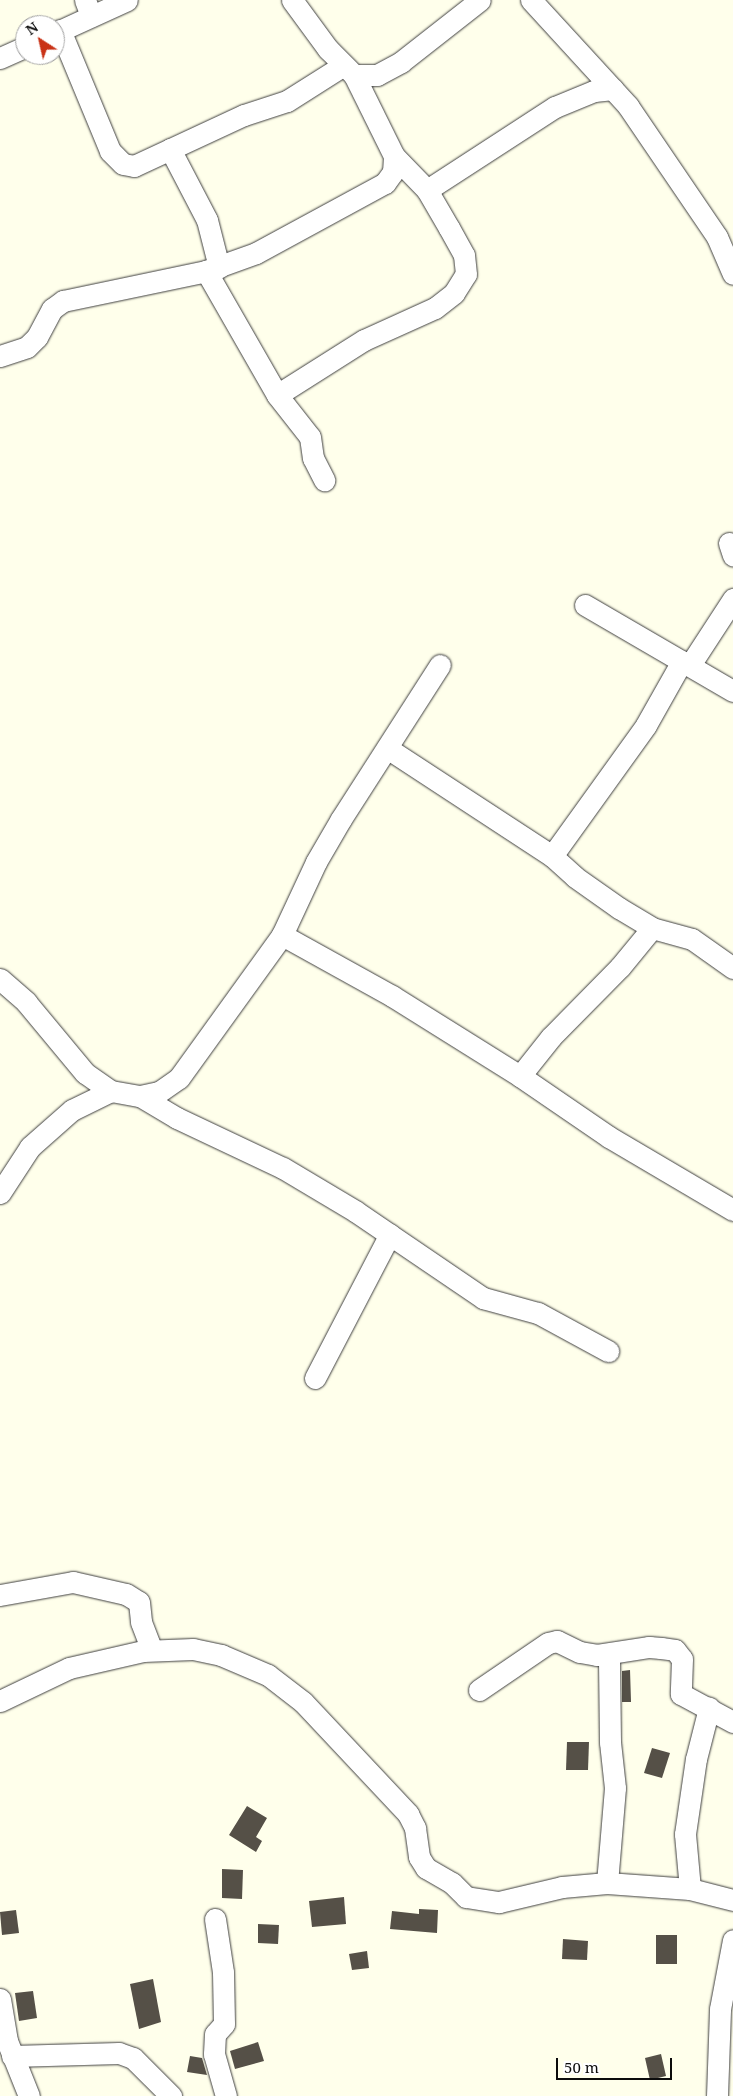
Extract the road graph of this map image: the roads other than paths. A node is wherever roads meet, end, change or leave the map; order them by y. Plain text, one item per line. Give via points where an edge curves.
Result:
1 (127, 0) edge
2 (292, 0) edge
3 (480, 0) edge
4 (531, 0) edge
5 (88, 8) edge
6 (65, 26) edge
7 (65, 47) edge
8 (15, 51) edge
9 (0, 58) edge
10 (349, 70) junction
11 (613, 89) junction
12 (170, 149) junction
13 (394, 156) junction
14 (427, 190) junction
15 (213, 269) junction
16 (733, 274) edge
17 (0, 356) edge
18 (277, 394) junction
19 (324, 480) dead end
20 (733, 599) edge
21 (584, 604) dead end
22 (686, 663) junction
23 (440, 665) dead end
24 (733, 692) edge
25 (387, 748) junction
26 (552, 856) junction
27 (652, 928) junction
28 (282, 936) junction
29 (733, 968) edge
30 (0, 980) edge
31 (520, 1076) junction
32 (110, 1090) junction
33 (140, 1096) junction
34 (0, 1193) edge
35 (733, 1210) edge
36 (390, 1234) junction
37 (608, 1351) dead end
38 (315, 1378) dead end
39 (0, 1595) edge
40 (152, 1650) junction
41 (609, 1654) junction
42 (479, 1690) dead end
43 (0, 1701) edge
44 (709, 1708) junction
45 (733, 1722) edge
46 (607, 1883) junction
47 (690, 1889) junction
48 (733, 1900) edge
49 (215, 1919) dead end
50 (733, 1940) edge
51 (0, 1999) edge
52 (12, 2056) junction
53 (29, 2096) edge
54 (171, 2096) edge
55 (226, 2096) edge
56 (717, 2096) edge

1 - 5 street
2 - 10 street via 328,49
3 - 10 street via 377,76
4 - 11 street
5 - 6 street
7 - 12 street via 110,150 123,164 145,163
8 - 9 street
10 - 12 street via 302,94 244,115
10 - 13 street
11 - 14 street via 594,91 555,107
11 - 16 street via 628,106 716,237
12 - 15 street via 207,220
13 - 14 street
13 - 15 street via 393,172 385,183 256,253
14 - 18 street via 464,255 466,274 454,293 416,319 364,340
15 - 17 street via 63,301 52,309 38,337 27,347
15 - 18 street
18 - 19 street via 310,437 314,458
20 - 22 street
21 - 22 street
22 - 24 street
22 - 26 street via 646,725
23 - 25 street
25 - 26 street
25 - 28 street via 316,862
26 - 27 street via 575,877
27 - 29 street via 692,939
27 - 31 street
28 - 31 street via 392,996
28 - 33 street via 179,1078 159,1092
30 - 32 street via 26,1002 85,1072
31 - 35 street via 609,1137
32 - 33 street
32 - 34 street via 72,1110 30,1147
33 - 36 street via 177,1118 283,1168
36 - 37 street via 483,1298 538,1313
36 - 38 street
39 - 40 street via 73,1582 126,1594 140,1602 141,1622
40 - 43 street via 69,1668
40 - 46 street via 193,1649 221,1655 268,1675 284,1686 350,1749 408,1814 415,1828 419,1857 426,1868 452,1883 466,1897 499,1902 569,1886
41 - 42 street via 586,1654 557,1641 548,1642
41 - 44 street via 650,1646 675,1650 682,1659 681,1694
41 - 46 street via 614,1788
44 - 45 street
44 - 47 street via 696,1759 685,1834
46 - 47 street
47 - 48 street
49 - 55 street via 223,1972 224,2024 215,2034 214,2054
50 - 56 street via 720,2009
51 - 52 street
52 - 53 street
52 - 54 street via 118,2054 133,2058

